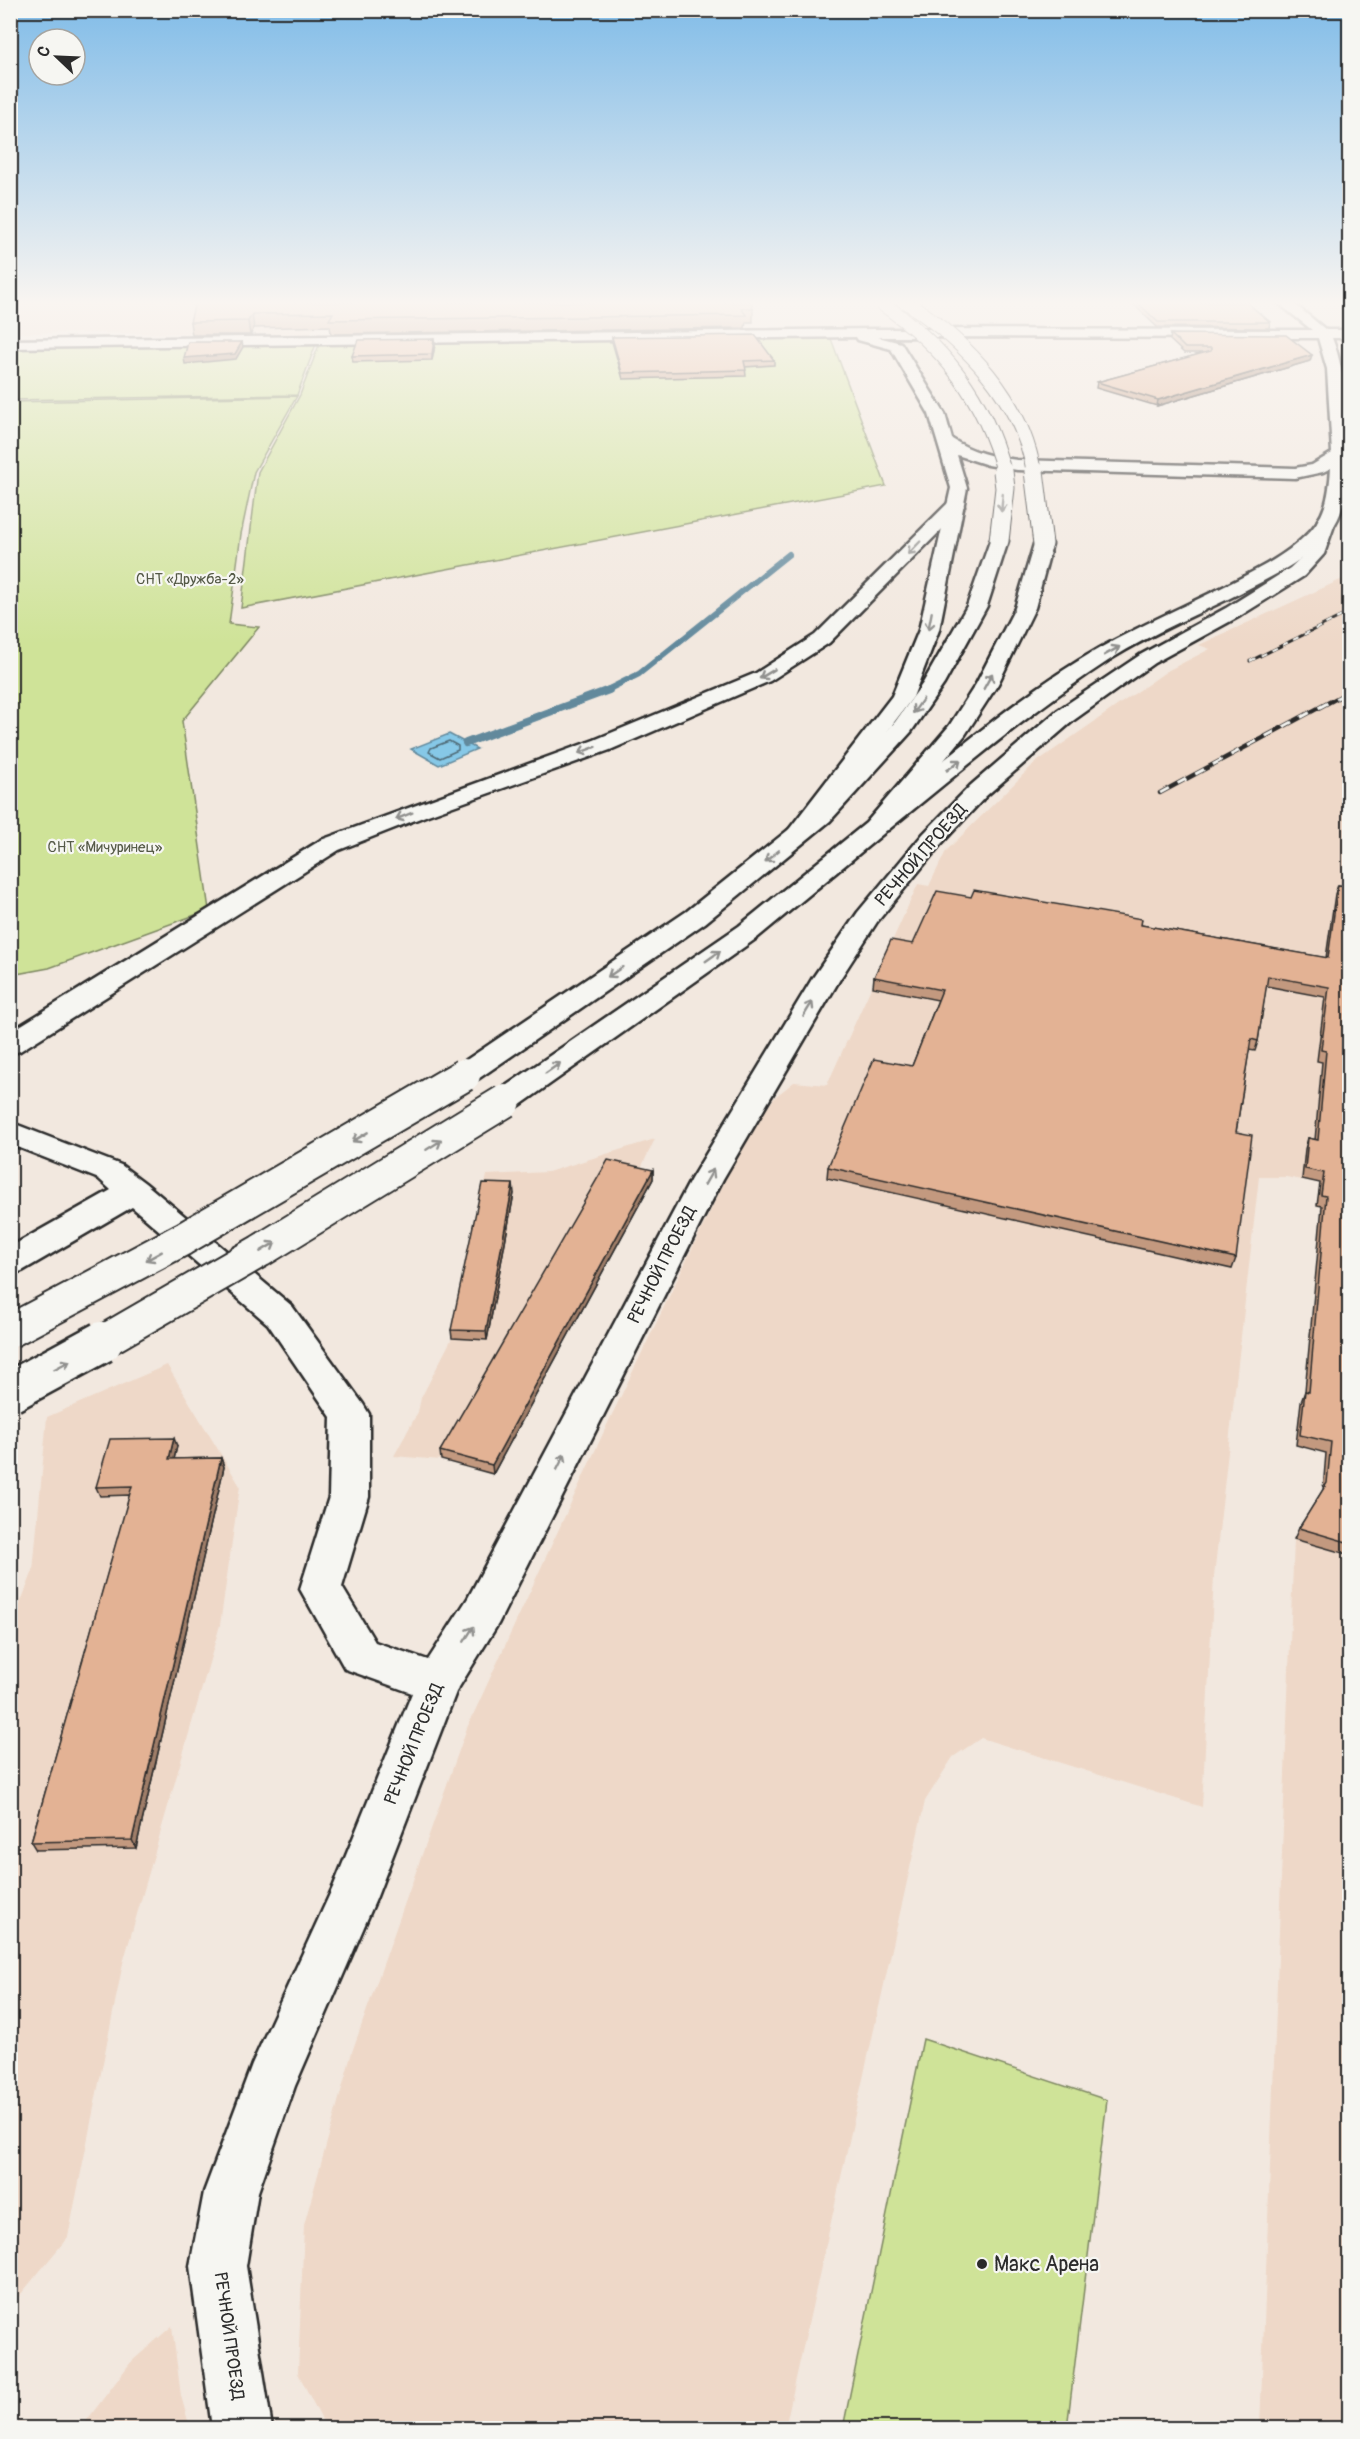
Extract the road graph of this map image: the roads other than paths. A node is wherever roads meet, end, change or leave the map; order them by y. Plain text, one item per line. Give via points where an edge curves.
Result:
1 (938, 416) edge
2 (983, 416) edge
3 (1015, 416) edge
4 (1340, 416) edge
5 (945, 441) junction
6 (1338, 456) junction
7 (955, 506) junction
8 (1327, 520) junction
9 (875, 828) junction
10 (794, 838) junction
11 (10, 1045) edge
12 (10, 1132) edge
13 (134, 1191) junction
14 (23, 1257) edge
15 (10, 1331) edge
16 (10, 1392) edge
17 (438, 1683) junction
18 (242, 2428) edge

1 - 5 main road
2 -> 10 main road, bridge via 1005,474 999,541 977,606 933,684 903,727 821,816
9 -> 3 main road, bridge via 957,730 987,684 1025,608 1042,544 1034,474
4 - 6 main road, РЕЧНОЙ ПРОЕЗД
5 - 6 main road via 962,454 987,462 1029,466 1295,473 1317,469
5 - 7 main road via 959,488
6 - 8 main road, РЕЧНОЙ ПРОЕЗД via 1336,503
7 -> 10 main road via 929,630 902,697
7 -> 11 main road via 822,639 763,677 602,745 330,845
9 -> 8 main road via 1042,695 1107,653 1295,555 1312,541
17 -> 8 main road, РЕЧНОЙ ПРОЕЗД via 483,1611 707,1179 826,979 867,918 932,839 978,791 1066,715 1129,671 1297,572 1315,555
16 -> 9 main road, bridge via 91,1350 250,1257 505,1101 748,932
10 -> 15 main road, bridge via 696,917 464,1075 237,1210
12 - 13 main road via 107,1170
13 - 14 main road
13 - 17 main road via 280,1315 350,1414 349,1497 321,1589 360,1656
17 - 18 main road, РЕЧНОЙ ПРОЕЗД via 352,1899 270,2082 231,2192 218,2266

